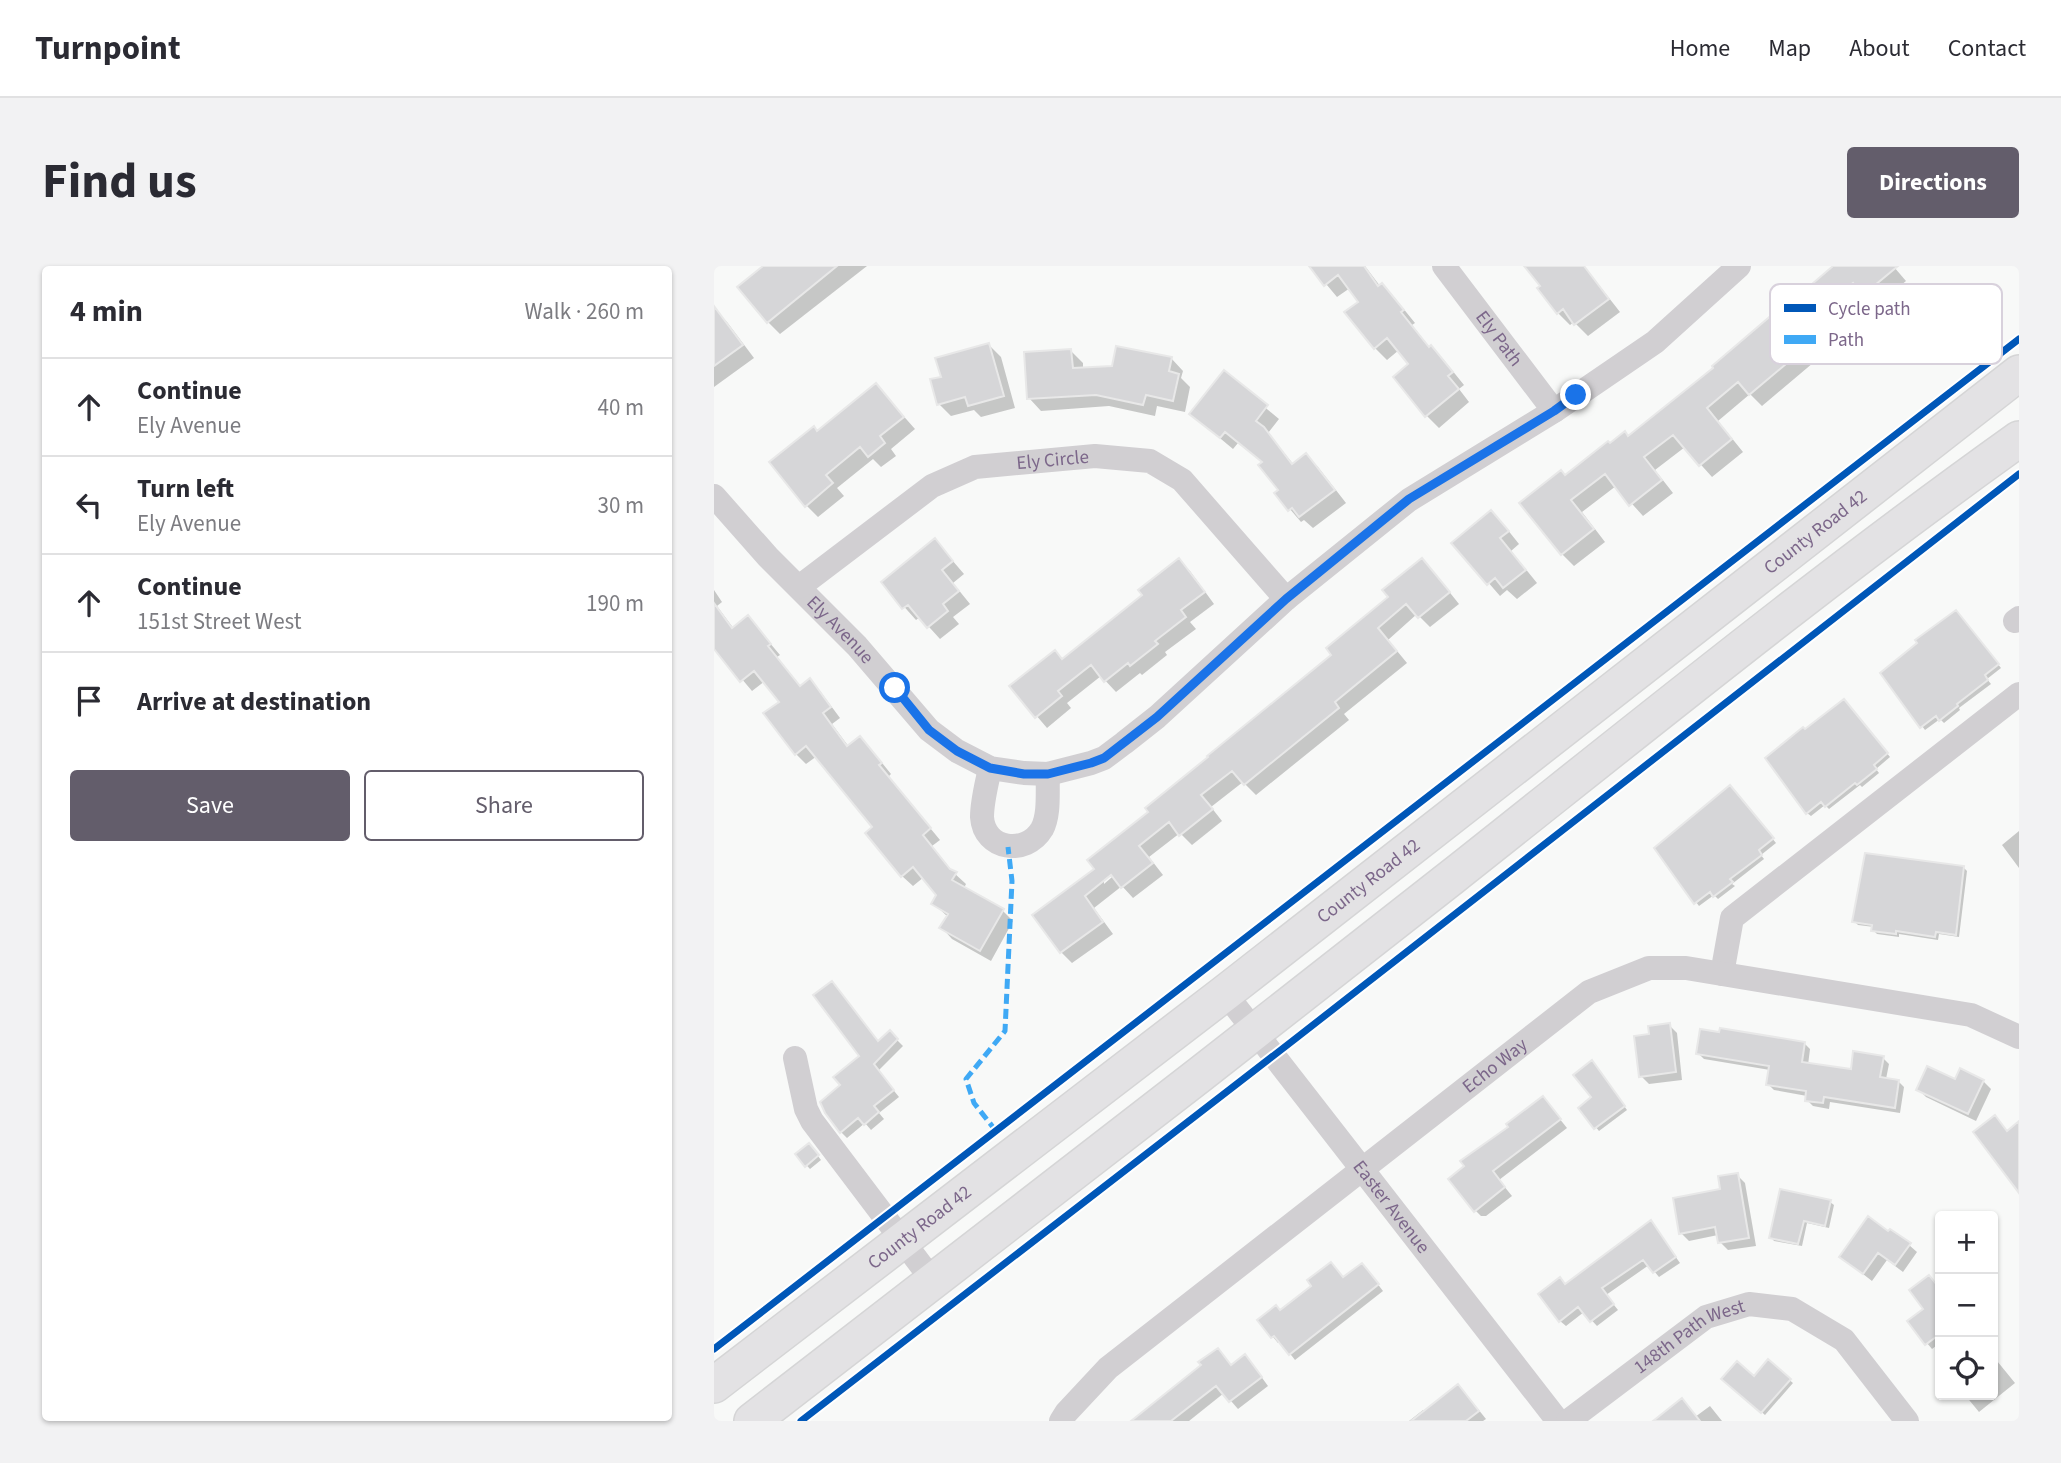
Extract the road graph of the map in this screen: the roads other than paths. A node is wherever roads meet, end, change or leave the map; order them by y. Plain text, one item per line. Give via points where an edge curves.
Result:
1 (1444, 266) edge
2 (1739, 266) edge
3 (2019, 373) edge
4 (1554, 411) junction
5 (2019, 416) edge
6 (2019, 439) edge
7 (1942, 494) junction
8 (714, 496) edge
9 (799, 587) junction
10 (1286, 599) junction
11 (2019, 694) edge
12 (990, 768) junction
13 (1048, 774) junction
14 (1722, 974) junction
15 (1225, 993) junction
16 (1256, 1032) junction
17 (2019, 1037) edge
18 (795, 1058) dead end
19 (1362, 1168) junction
20 (904, 1240) junction
21 (933, 1281) junction
22 (714, 1385) edge
23 (752, 1421) edge
24 (1061, 1421) edge
25 (1558, 1421) edge
26 (1568, 1421) edge
27 (1907, 1421) edge

1 - 4 street, Ely Path
2 - 4 street, Ely Avenue via 1655,342
3 - 15 highway, County Road 42
4 - 10 street, Ely Avenue via 1409,499
5 - 7 highway
6 - 7 highway
7 - 16 highway
8 - 9 street, Ely Avenue
9 - 10 street, Ely Circle via 932,486 975,467 1095,456 1150,461 1182,480
9 - 12 street, Ely Avenue via 865,654 929,730
10 - 13 street, Ely Avenue via 1157,717 1104,758
11 - 14 street via 1732,918
12 - 13 street, Ely Avenue
12 - 13 street via 982,817 985,830 1008,847 1035,839 1043,826
14 - 17 street, Echo Way via 1970,1015
14 - 19 street, Echo Way via 1648,968 1589,992
15 - 16 street, Easter Avenue
15 - 20 highway, County Road 42
16 - 19 street, Easter Avenue
16 - 21 highway
18 - 20 street via 812,1121
19 - 24 street, Echo Way via 1108,1368
19 - 25 street, Easter Avenue
20 - 21 street
20 - 22 highway, County Road 42
21 - 23 highway
26 - 27 street, 148th Path West via 1706,1317 1749,1304 1792,1309 1844,1340

